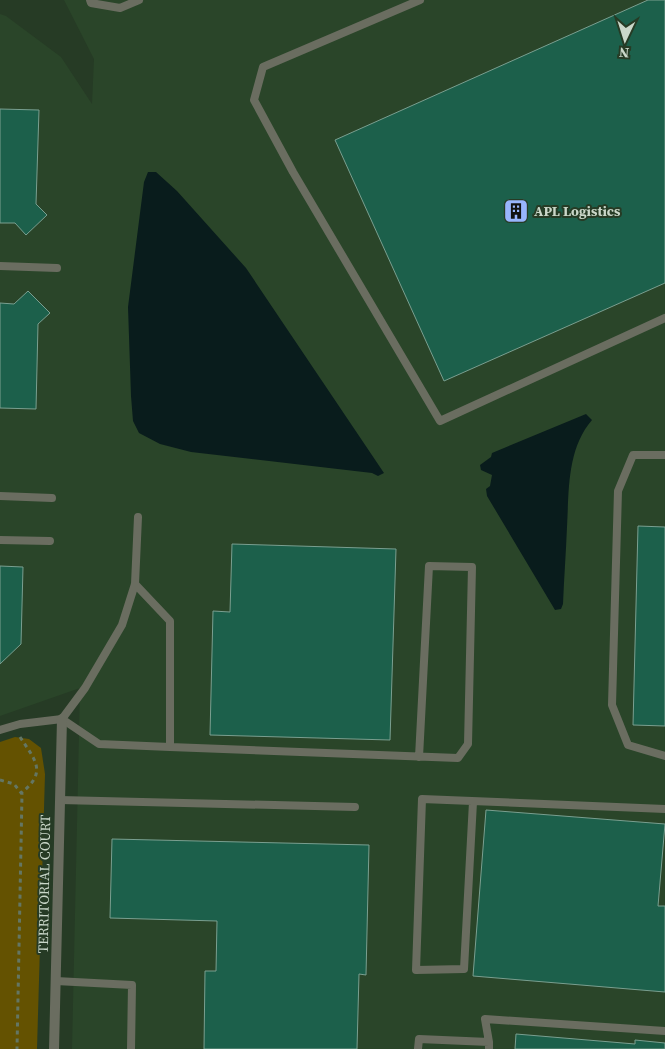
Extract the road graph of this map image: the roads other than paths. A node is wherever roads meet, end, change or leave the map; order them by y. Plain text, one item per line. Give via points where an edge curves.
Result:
1 (90, 0) edge
2 (139, 0) edge
3 (420, 0) edge
4 (0, 266) edge
5 (57, 268) dead end
6 (665, 318) edge
7 (665, 455) edge
8 (0, 496) edge
9 (52, 498) dead end
10 (138, 517) dead end
11 (0, 540) edge
12 (50, 541) dead end
13 (136, 584) junction
14 (62, 719) junction
15 (0, 730) edge
16 (170, 747) junction
17 (665, 756) edge
18 (419, 757) junction
19 (60, 800) junction
20 (473, 802) junction
21 (354, 807) dead end
22 (665, 809) edge
23 (56, 981) junction
24 (665, 1031) edge
25 (489, 1046) edge
26 (54, 1049) edge
27 (132, 1049) edge
28 (418, 1049) edge

1 - 2 lane via 91,3 120,8
3 - 6 lane via 264,67 254,100 440,421
4 - 5 lane
7 - 17 lane via 633,455 618,491 612,705 628,745
8 - 9 lane
10 - 13 lane
11 - 12 lane
13 - 14 lane via 122,625 85,688
13 - 16 lane via 170,621
14 - 15 lane
14 - 16 lane via 99,744
14 - 19 street, TERRITORIAL COURT
16 - 18 lane
18 - 18 lane via 429,566 472,567 468,744 458,758
19 - 21 lane
19 - 23 street, TERRITORIAL COURT
20 - 20 lane via 464,969 416,970 422,799
20 - 22 lane
23 - 26 street, TERRITORIAL COURT
23 - 27 lane via 132,985
24 - 25 lane via 485,1019
25 - 28 lane via 419,1039

